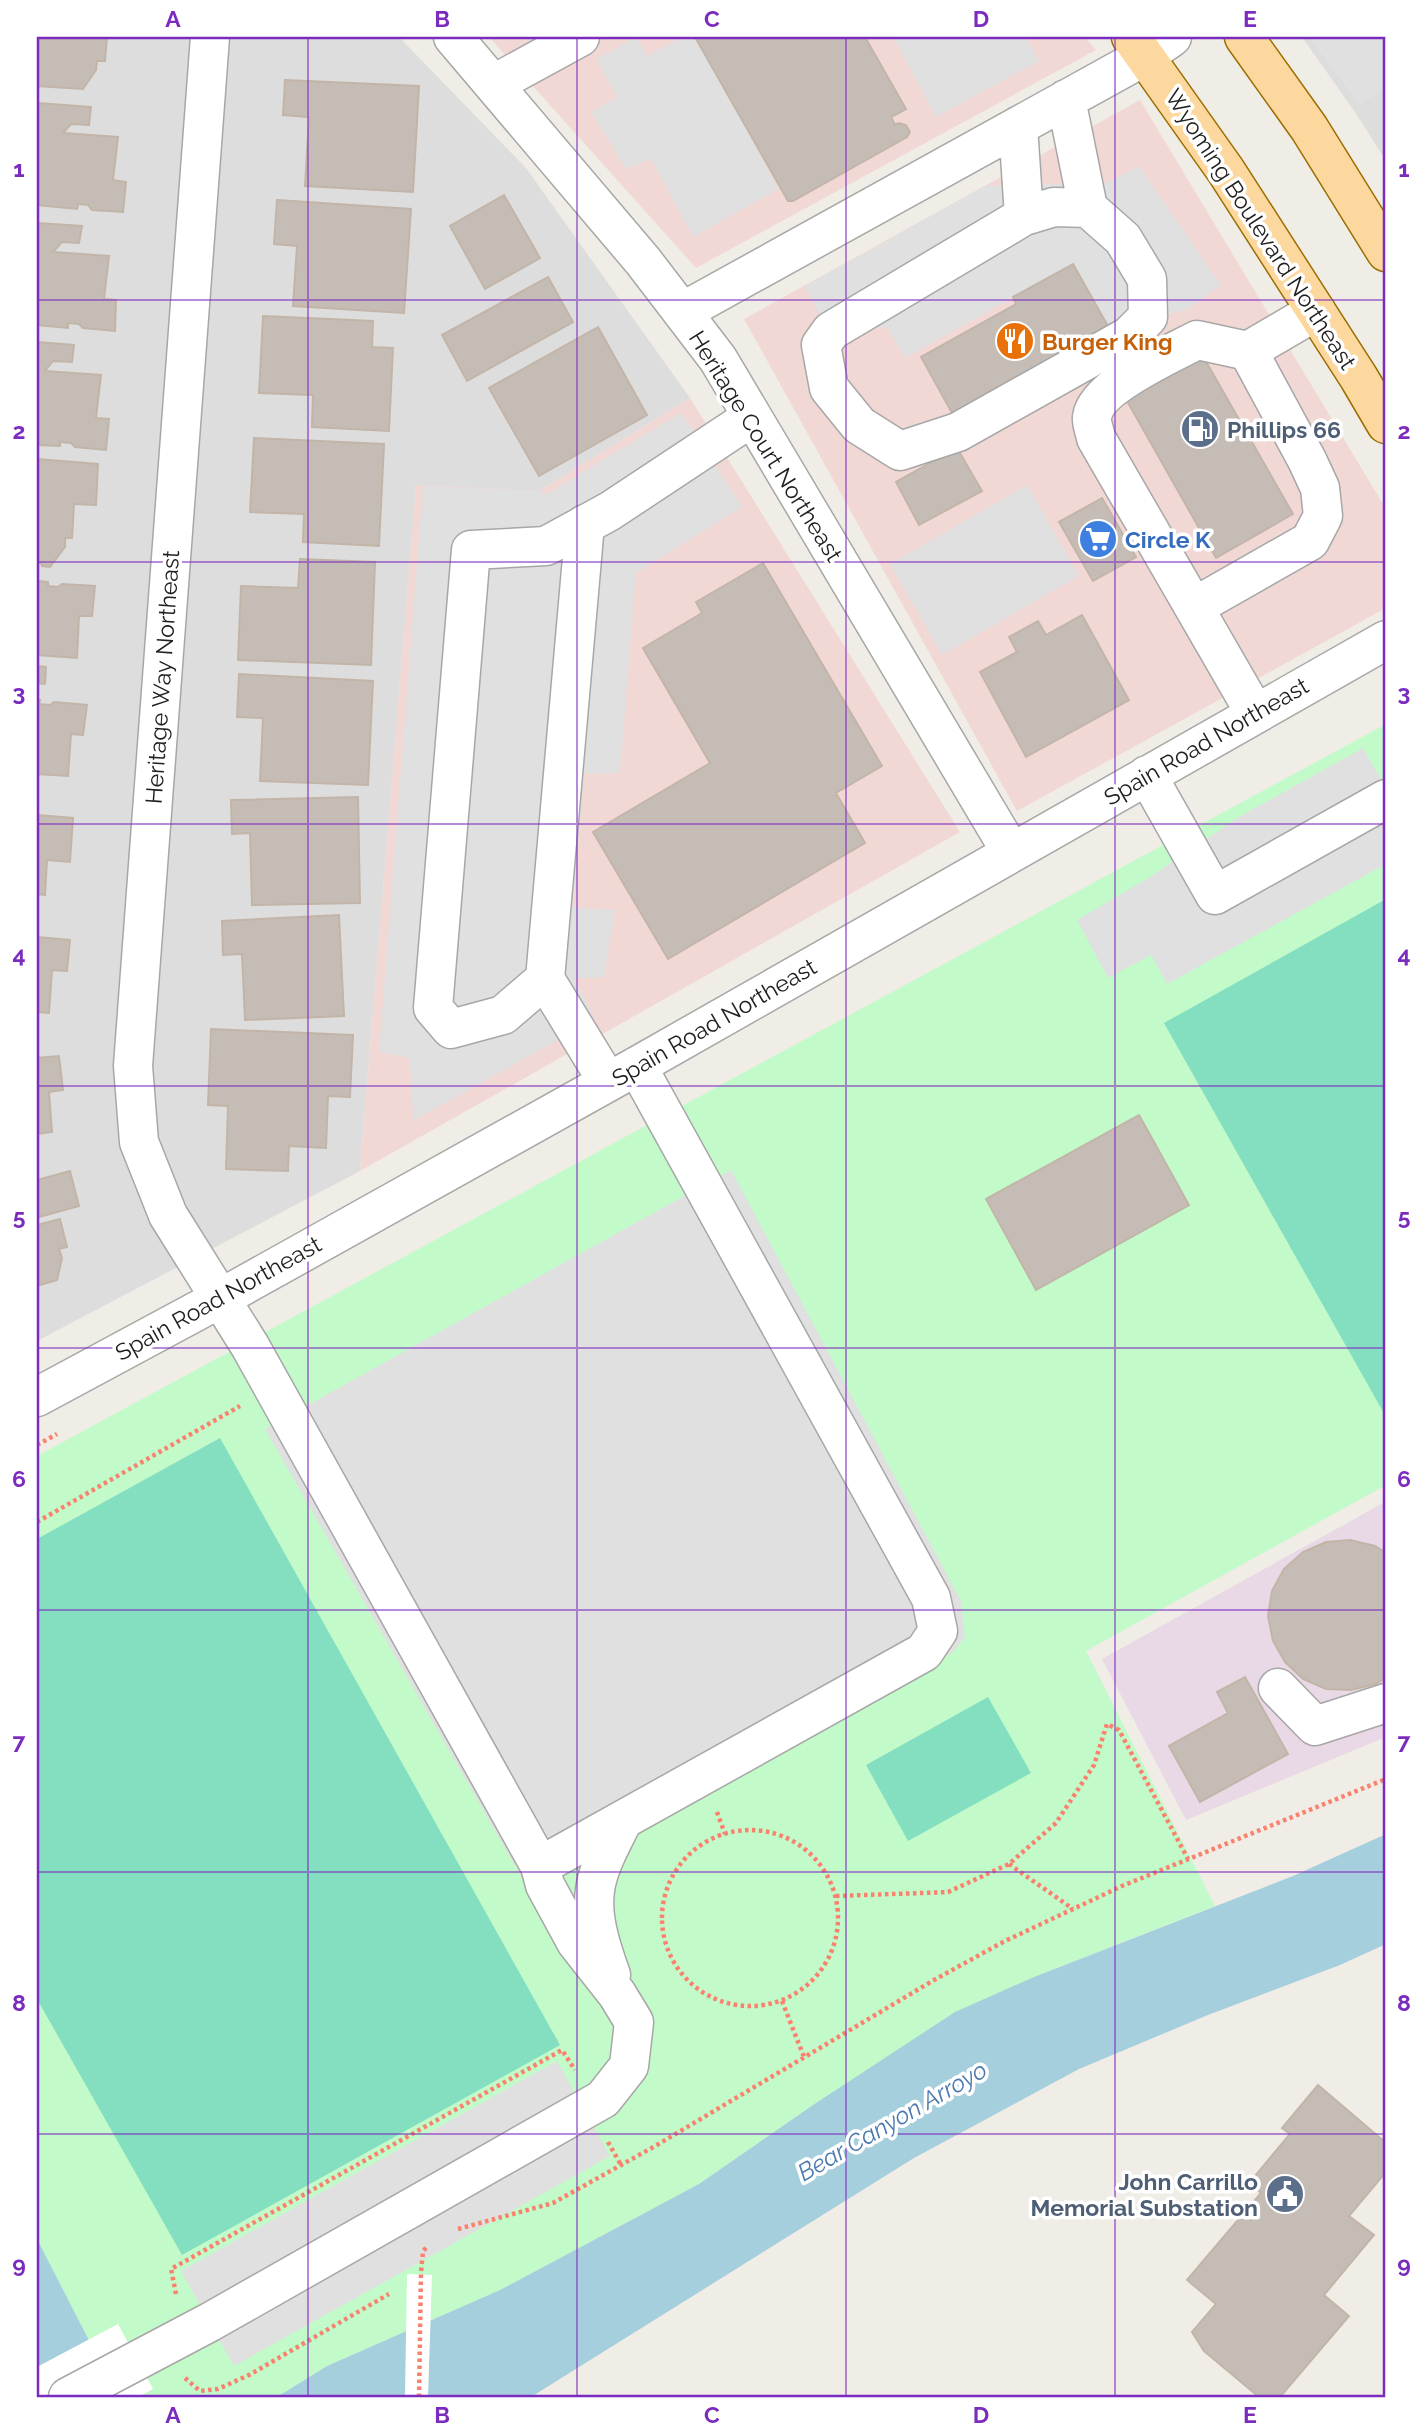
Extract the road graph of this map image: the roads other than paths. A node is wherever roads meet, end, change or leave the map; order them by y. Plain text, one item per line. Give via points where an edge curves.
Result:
1 (210, 37) edge
2 (453, 37) edge
3 (580, 37) edge
4 (1244, 37) edge
5 (1150, 43) edge
6 (494, 84) junction
7 (1066, 99) junction
8 (1018, 127) junction
9 (1088, 208) junction
10 (1024, 216) junction
11 (1386, 252) edge
12 (1316, 311) junction
13 (682, 312) junction
14 (1148, 317) junction
15 (1182, 348) junction
16 (1248, 351) junction
17 (752, 417) junction
18 (1386, 424) edge
19 (585, 524) junction
20 (1194, 607) junction
21 (1386, 640) edge
22 (1255, 713) junction
23 (1146, 775) junction
24 (1386, 799) edge
25 (1011, 852) junction
26 (544, 979) junction
27 (623, 1074) junction
28 (221, 1298) junction
29 (37, 1397) edge
30 (1278, 1688) dead end
31 (1386, 1703) edge
32 (624, 1820) junction
33 (540, 1866) junction
34 (617, 1994) junction
35 (68, 2397) edge

1 - 28 street, Heritage Way Northeast via 133,1066 139,1142 168,1215
2 - 6 street, Heritage Court Northeast
3 - 6 street
4 - 11 main road via 1309,128
5 - 7 street
5 - 12 main road, Wyoming Boulevard Northeast
6 - 13 street, Heritage Court Northeast
7 - 8 street
7 - 9 street
8 - 10 street
8 - 13 street
9 - 10 street via 1054,207
9 - 14 street via 1124,239 1147,279
10 - 14 street via 831,331 821,345 829,388 859,425 900,451 958,432 1129,336
12 - 16 street
12 - 18 main road, Wyoming Boulevard Northeast
13 - 17 street, Heritage Court Northeast via 718,359
14 - 15 street
15 - 16 street via 1197,340
15 - 20 street via 1121,382 1099,400 1092,417 1097,438
16 - 20 street via 1320,488 1323,516 1310,541
17 - 19 street
17 - 25 street, Heritage Court Northeast
19 - 26 street
19 - 26 street via 546,546 471,550 433,1008 451,1029 503,1015
20 - 22 street
21 - 22 street, Spain Road Northeast
22 - 23 street, Spain Road Northeast
23 - 24 street via 1215,895
23 - 25 street, Spain Road Northeast
25 - 27 street, Spain Road Northeast
26 - 27 street
27 - 28 street, Spain Road Northeast
27 - 32 street via 931,1598 938,1632 924,1653
28 - 29 street, Spain Road Northeast
28 - 33 street, Heritage Way Northeast
30 - 31 street via 1315,1726
32 - 33 street
32 - 34 street via 595,1890 598,1938
33 - 34 street, Heritage Way Northeast via 545,1885 576,1942
34 - 35 street via 634,2022 629,2066 603,2099 210,2322 153,2340

